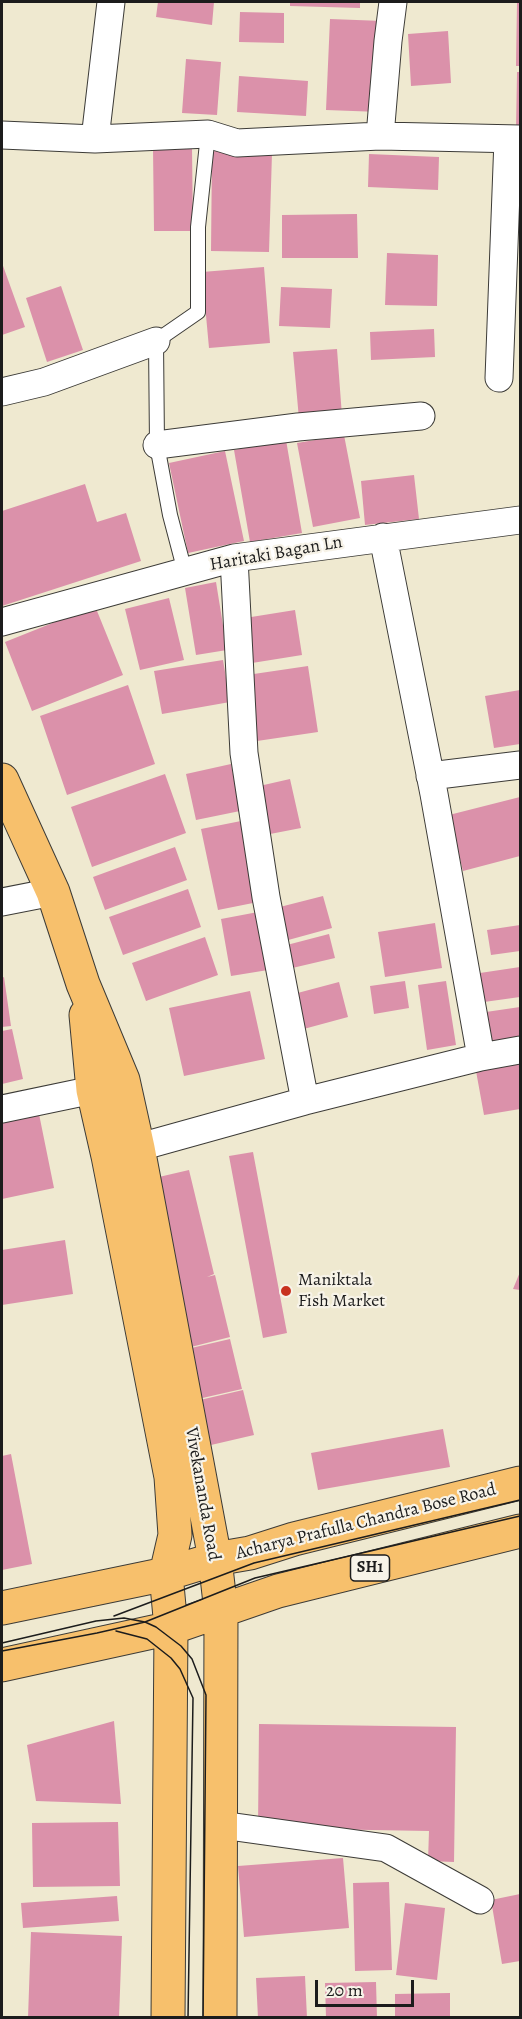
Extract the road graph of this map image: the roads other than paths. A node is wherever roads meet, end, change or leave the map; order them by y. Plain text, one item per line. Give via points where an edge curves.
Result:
1 (111, 2) edge
2 (393, 2) edge
3 (208, 134) junction
4 (2, 135) edge
5 (380, 136) junction
6 (95, 139) junction
7 (514, 139) edge
8 (156, 341) junction
9 (499, 378) dead end
10 (2, 392) edge
11 (421, 416) dead end
12 (158, 445) junction
13 (520, 520) edge
14 (382, 537) junction
15 (234, 558) junction
16 (185, 572) junction
17 (2, 621) edge
18 (520, 765) edge
19 (430, 776) junction
20 (2, 780) edge
21 (53, 892) junction
22 (2, 902) edge
23 (82, 984) junction
24 (520, 1050) edge
25 (481, 1057) junction
26 (123, 1080) junction
27 (93, 1090) junction
28 (305, 1101) junction
29 (2, 1109) edge
30 (123, 1152) junction
31 (520, 1483) edge
32 (520, 1530) edge
33 (214, 1558) junction
34 (166, 1574) junction
35 (2, 1608) edge
36 (221, 1612) junction
37 (171, 1628) junction
38 (2, 1665) edge
39 (221, 1825) junction
40 (480, 1900) dead end
41 (168, 2018) edge
42 (220, 2018) edge

1 - 6 street
2 - 5 street
3 - 5 street via 237,143
3 - 6 street
3 - 8 lane via 198,227 198,312
4 - 6 street
5 - 7 street
7 - 9 street
8 - 10 street via 44,382
8 - 12 lane
11 - 12 street
12 - 16 lane
13 - 14 street, Haritaki Bagan Ln
14 - 15 street, Haritaki Bagan Ln
14 - 19 street
15 - 16 street, Haritaki Bagan Ln
15 - 28 street via 244,753 266,897
16 - 17 street, Haritaki Bagan Ln
18 - 19 street
19 - 25 street
20 - 21 main road, Vivekananda Road
21 - 22 street
21 - 23 main road, Vivekananda Road
23 - 26 main road, Vivekananda Road
23 - 27 main road, Vivekananda Road
24 - 25 street
25 - 28 street
26 - 27 street
26 - 30 main road, Vivekananda Road
27 - 29 street
27 - 30 main road, Vivekananda Road
28 - 30 street
30 - 33 main road, Vivekananda Road
30 - 34 main road, Vivekananda Road via 171,1477 175,1535
31 - 33 main road, Acharya Prafulla Chandra Bose Road via 250,1553
32 - 36 main road, SH1 via 278,1591
33 - 34 main road, Acharya Prafulla Chandra Bose Road
33 - 36 main road, Vivekananda Road
34 - 35 main road, Acharya Prafulla Chandra Bose Road
34 - 37 main road, Vivekananda Road
36 - 37 main road, SH1
36 - 39 main road, Vivekananda Road
37 - 38 main road, SH1
37 - 41 main road, Vivekananda Road
39 - 40 street via 386,1848
39 - 42 main road, Vivekananda Road

